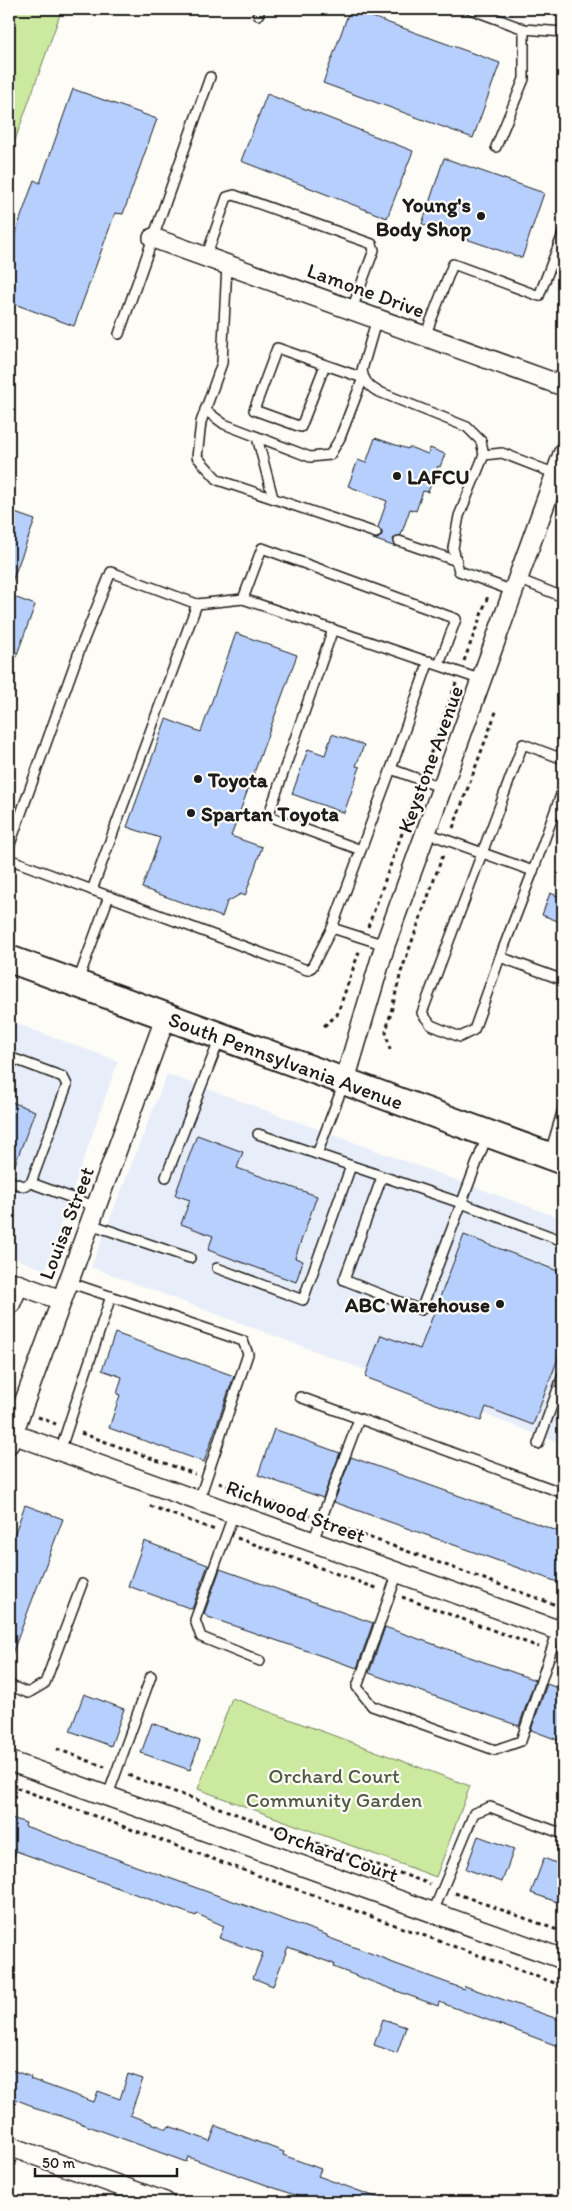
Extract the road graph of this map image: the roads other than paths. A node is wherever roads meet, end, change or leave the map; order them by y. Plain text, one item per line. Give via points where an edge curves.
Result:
1 (470, 9) edge
2 (524, 29) junction
3 (563, 32) edge
4 (210, 77) dead end
5 (496, 148) dead end
6 (563, 234) edge
7 (153, 238) junction
8 (206, 257) junction
9 (227, 264) junction
10 (352, 309) junction
11 (377, 318) junction
12 (119, 334) dead end
13 (425, 336) junction
14 (325, 365) junction
15 (363, 378) junction
16 (563, 386) edge
17 (205, 410) junction
18 (257, 437) junction
19 (563, 454) edge
20 (484, 455) junction
21 (557, 481) edge
22 (273, 498) junction
23 (376, 533) dead end
24 (398, 541) dead end
25 (457, 561) junction
26 (516, 585) junction
27 (563, 597) edge
28 (243, 599) junction
29 (197, 604) junction
30 (333, 629) junction
31 (429, 661) junction
32 (439, 665) junction
33 (482, 680) junction
34 (563, 759) edge
35 (391, 769) junction
36 (444, 788) junction
37 (563, 789) edge
38 (427, 833) junction
39 (9, 848) edge
40 (361, 850) junction
41 (483, 853) junction
42 (9, 859) edge
43 (533, 871) junction
44 (92, 890) junction
45 (109, 896) junction
46 (332, 928) junction
47 (386, 946) junction
48 (500, 957) junction
49 (11, 962) edge
50 (563, 980) edge
51 (77, 984) junction
52 (166, 1016) junction
53 (222, 1036) junction
54 (9, 1057) edge
55 (345, 1080) junction
56 (563, 1109) edge
57 (488, 1133) junction
58 (258, 1134) dead end
59 (317, 1154) junction
60 (556, 1158) edge
61 (352, 1166) junction
62 (166, 1177) dead end
63 (382, 1177) junction
64 (9, 1181) edge
65 (31, 1183) junction
66 (461, 1203) junction
67 (94, 1216) junction
68 (563, 1241) edge
69 (190, 1258) dead end
70 (217, 1268) dead end
71 (68, 1282) junction
72 (16, 1284) edge
73 (111, 1296) junction
74 (61, 1300) junction
75 (9, 1307) edge
76 (563, 1375) edge
77 (300, 1397) dead end
78 (359, 1419) junction
79 (11, 1440) edge
80 (538, 1444) dead end
81 (60, 1451) junction
82 (563, 1493) edge
83 (199, 1500) junction
84 (234, 1513) junction
85 (313, 1541) junction
86 (398, 1571) junction
87 (82, 1584) dead end
88 (561, 1626) edge
89 (260, 1661) dead end
90 (151, 1676) dead end
91 (9, 1685) edge
92 (9, 1761) edge
93 (108, 1795) junction
94 (563, 1834) edge
95 (432, 1912) junction
96 (563, 1959) edge
97 (9, 2146) edge
98 (165, 2202) edge

1 - 2 lane
2 - 3 lane
2 - 5 lane via 524,79
4 - 7 lane
6 - 13 lane via 539,296 453,264
7 - 8 street, Lamone Drive
7 - 12 lane
8 - 9 street, Lamone Drive
8 - 10 lane via 227,197 234,195 372,244 374,250
9 - 10 street, Lamone Drive
9 - 17 lane via 222,362
10 - 11 street, Lamone Drive
11 - 13 street, Lamone Drive
11 - 15 lane via 362,370
13 - 16 street, Lamone Drive
14 - 14 lane via 277,348 254,410 302,427
14 - 15 lane
15 - 18 lane via 330,455 310,457
15 - 20 lane via 377,391 467,427 481,441
17 - 18 lane via 224,424
17 - 22 lane via 197,457 218,480
18 - 22 lane
19 - 21 street, Keystone Avenue
20 - 21 lane via 502,453
20 - 25 lane via 459,516 453,548
21 - 26 street, Keystone Avenue
22 - 23 lane
24 - 25 lane
25 - 26 lane via 459,571 493,583
26 - 27 lane
26 - 33 street, Keystone Avenue
28 - 29 lane
28 - 30 lane
28 - 32 lane via 262,548 456,620
29 - 39 lane via 111,572
29 - 44 lane
30 - 31 lane
30 - 40 lane via 270,817
31 - 32 lane
31 - 35 lane
32 - 33 lane
33 - 36 street, Keystone Avenue
34 - 41 lane via 523,744
35 - 36 lane
35 - 40 lane
36 - 38 street, Keystone Avenue
37 - 43 lane
38 - 41 lane
38 - 47 street, Keystone Avenue
40 - 46 lane
41 - 43 lane
41 - 48 lane via 422,1013 431,1026 460,1037 474,1030
42 - 44 lane
43 - 48 lane
44 - 45 lane
45 - 46 lane via 307,970 312,967
45 - 51 lane
46 - 47 lane
47 - 55 street, Keystone Avenue
48 - 50 lane
49 - 51 main road, South Pennsylvania Avenue
51 - 52 main road, South Pennsylvania Avenue
52 - 53 main road, South Pennsylvania Avenue
52 - 67 street, Louisa Street
53 - 55 main road, South Pennsylvania Avenue
53 - 62 lane
54 - 65 lane via 63,1077 67,1085
55 - 57 main road, South Pennsylvania Avenue
55 - 59 lane
56 - 60 lane
57 - 60 main road, South Pennsylvania Avenue
57 - 66 lane
58 - 59 lane
59 - 61 lane
61 - 63 lane
61 - 70 lane via 303,1300
63 - 66 lane
63 - 66 lane via 344,1280 421,1310
64 - 65 lane via 23,1186
65 - 67 lane
66 - 68 lane
67 - 69 lane
67 - 71 street, Louisa Street
71 - 73 lane
71 - 74 street, Louisa Street
72 - 74 street
72 - 75 lane via 15,1306
73 - 81 lane
73 - 83 lane via 243,1341 248,1354
74 - 79 street, Louisa Street
76 - 80 lane
77 - 78 lane
78 - 82 lane
78 - 85 lane
79 - 81 street, Richwood Street
81 - 83 street, Richwood Street
83 - 84 street, Richwood Street
84 - 85 street, Richwood Street
84 - 89 lane via 195,1620 201,1637
85 - 86 street, Richwood Street
86 - 88 street, Richwood Street
86 - 88 lane via 357,1687 372,1706 495,1750 521,1741
87 - 91 lane via 45,1683 28,1693
90 - 93 lane
92 - 93 street, Orchard Court
93 - 95 street, Orchard Court
94 - 95 lane via 490,1807 474,1813
95 - 96 street, Orchard Court
97 - 98 street

